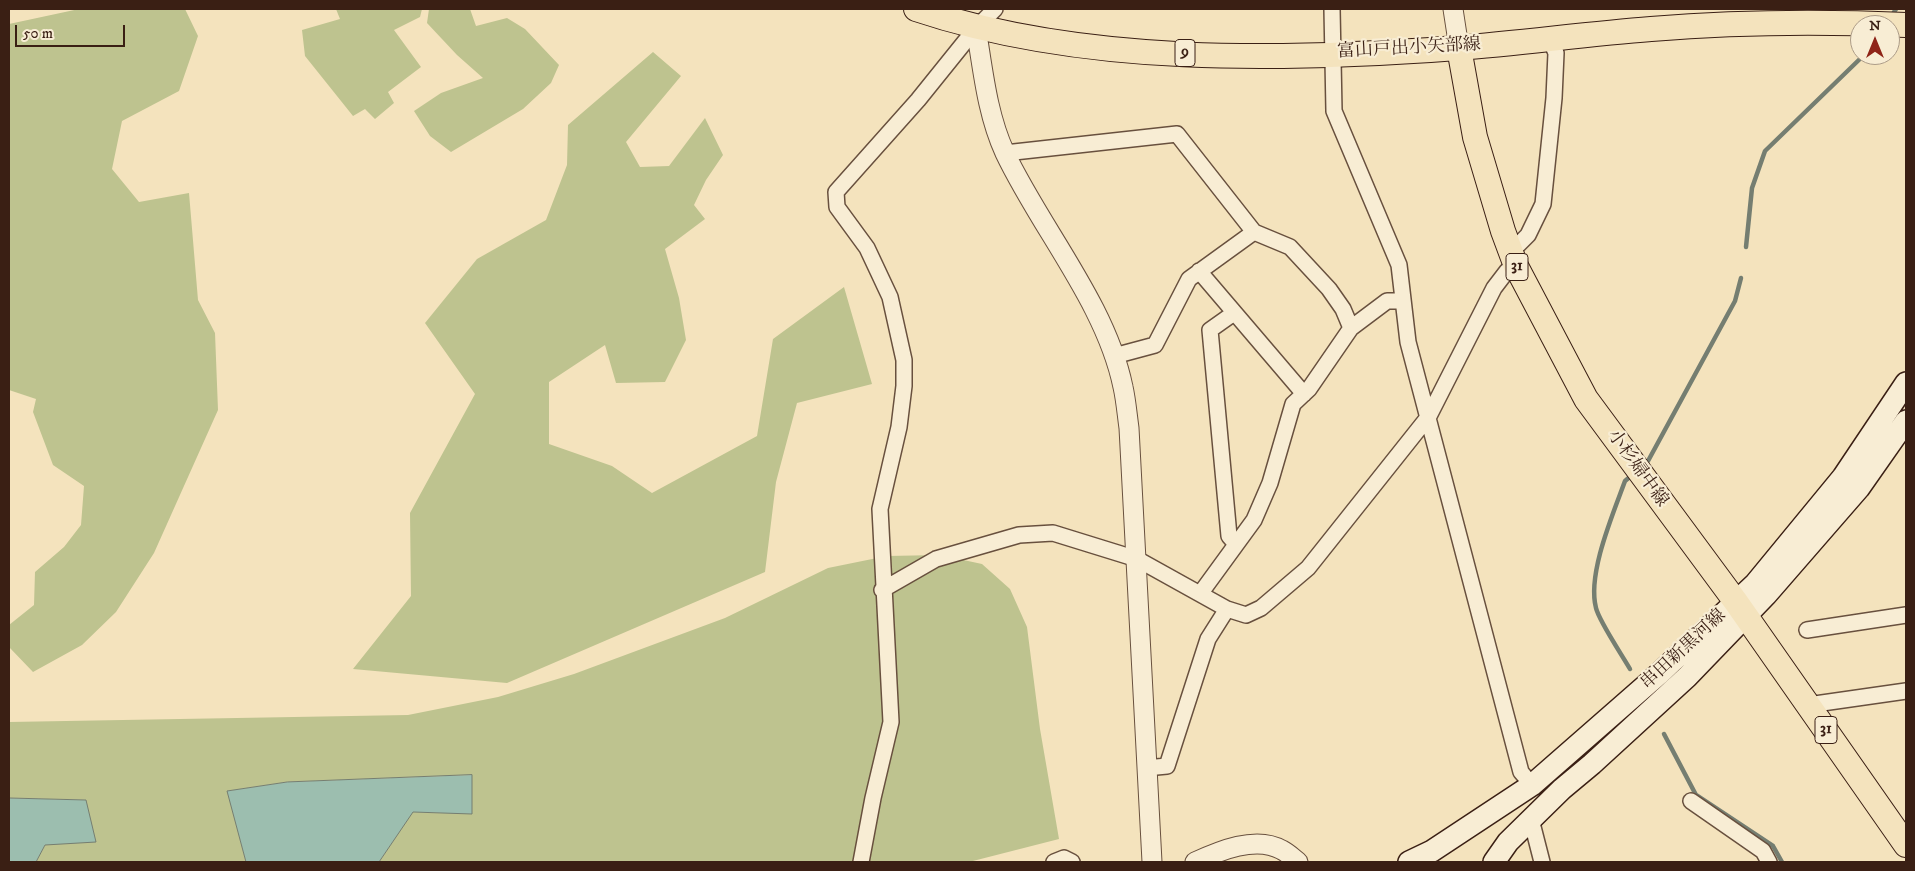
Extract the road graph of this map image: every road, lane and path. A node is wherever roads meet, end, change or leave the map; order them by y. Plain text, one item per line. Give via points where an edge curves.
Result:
1 (916, 9) edge
2 (995, 9) edge
3 (1332, 9) edge
4 (1453, 9) edge
5 (1732, 17) edge
6 (1850, 22) edge
7 (976, 28) junction
8 (1550, 38) junction
9 (1459, 48) junction
10 (1333, 54) junction
11 (1005, 153) junction
12 (1254, 232) junction
13 (1514, 259) junction
14 (1198, 271) junction
15 (1403, 301) junction
16 (1234, 313) junction
17 (1351, 328) junction
18 (1114, 356) junction
19 (1906, 383) edge
20 (1304, 394) junction
21 (1429, 416) junction
22 (1906, 421) edge
23 (1236, 544) junction
24 (1137, 559) junction
25 (882, 590) junction
26 (1200, 594) junction
27 (1227, 609) junction
28 (1740, 609) junction
29 (1906, 616) edge
30 (1807, 630) dead end
31 (1906, 691) edge
32 (1808, 705) junction
33 (1146, 768) junction
34 (1532, 785) junction
35 (1691, 801) dead end
36 (1531, 820) junction
37 (1906, 845) edge
38 (861, 862) edge
39 (1054, 862) edge
40 (1072, 862) edge
41 (1152, 862) edge
42 (1195, 862) edge
43 (1298, 862) edge
44 (1409, 862) edge
45 (1494, 862) edge
46 (1542, 862) edge
47 (1769, 862) edge

1 - 7 main road, 富山戸出小矢部線 / 9
2 - 7 street
3 - 10 street
4 - 9 street
5 - 6 main road, 富山戸出小矢部線 / 9
5 - 8 main road, 富山戸出小矢部線 / 9
7 - 10 main road, 富山戸出小矢部線 / 9 via 1102,47 1174,53 1246,56
7 - 11 street via 992,115
7 - 25 street via 918,100 836,192 838,207 867,248 890,297 904,360 899,427 880,509
8 - 9 main road, 富山戸出小矢部線 / 9
8 - 13 street via 1556,54 1543,204
9 - 10 main road, 富山戸出小矢部線 / 9
9 - 13 main road, 小杉婦中線 / 31 via 1475,137
10 - 15 street via 1334,111 1399,264
11 - 12 street via 1178,134
11 - 18 street via 1094,310
12 - 14 street
12 - 17 street via 1290,247 1329,288 1343,308
13 - 21 street via 1494,288
13 - 28 main road, 小杉婦中線 / 31 via 1586,399
14 - 16 street
14 - 18 street via 1189,279 1155,345
15 - 17 street via 1387,302
15 - 21 street via 1408,342
16 - 20 street
16 - 23 street via 1210,330 1229,536
17 - 20 street
18 - 24 street via 1123,386 1129,428
19 - 28 main road, 串田新黒河線 via 1843,477 1755,584
20 - 23 street via 1293,404 1270,483 1254,520
21 - 27 street via 1308,568 1261,608 1246,615
21 - 34 street via 1521,772
22 - 28 main road, 串田新黒河線 via 1859,488 1766,595
23 - 26 street
24 - 25 street via 1053,533 1019,535 936,558
24 - 26 street
24 - 33 street
25 - 38 street via 891,722 872,798
26 - 27 street
27 - 33 street via 1208,639 1168,766
28 - 32 main road, 小杉婦中線 / 31
28 - 34 main road, 串田新黒河線 via 1660,673
28 - 36 main road, 串田新黒河線 via 1687,677
29 - 30 street
31 - 32 street
32 - 37 main road, 小杉婦中線 / 31
33 - 41 street
34 - 44 main road, 串田新黒河線 via 1432,851
35 - 47 street via 1763,851
36 - 45 main road, 串田新黒河線 via 1508,842
36 - 46 street
39 - 40 street via 1064,858
42 - 43 street via 1218,852 1266,844

